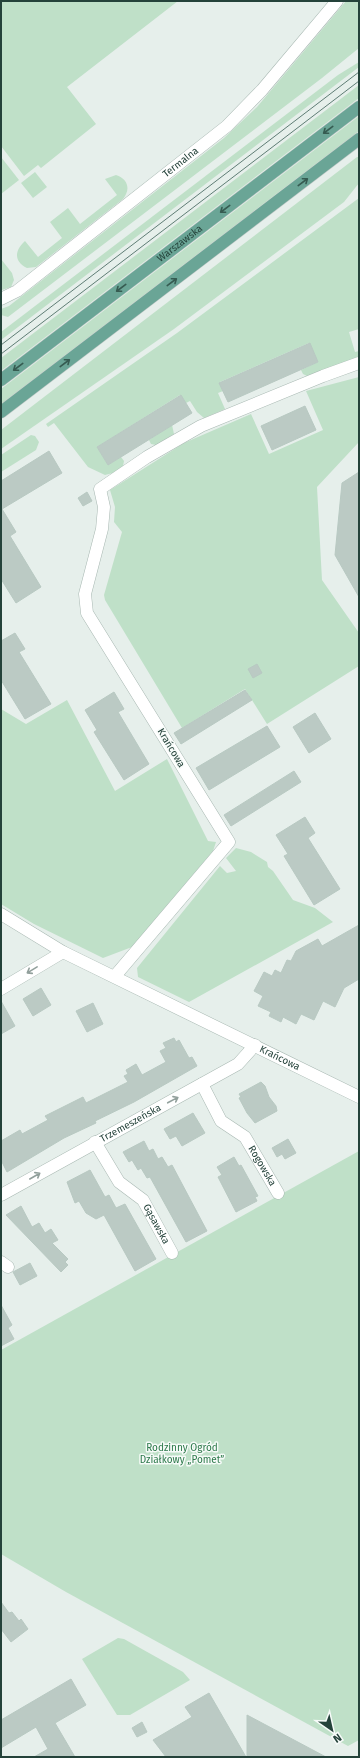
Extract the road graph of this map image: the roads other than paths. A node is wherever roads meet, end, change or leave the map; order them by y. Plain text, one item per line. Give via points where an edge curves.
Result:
1 (337, 1) edge
2 (359, 107) edge
3 (359, 140) edge
4 (1, 299) edge
5 (359, 363) edge
6 (1, 380) edge
7 (1, 412) edge
8 (1, 914) edge
9 (63, 952) junction
10 (115, 976) junction
11 (1, 989) edge
12 (255, 1045) junction
13 (202, 1084) junction
14 (359, 1096) edge
15 (95, 1142) junction
16 (278, 1193) dead end
17 (1, 1195) edge
18 (172, 1253) dead end

1 - 4 street, Termalna via 262,90 227,126 22,287
2 -> 6 main road, Warszawska
7 -> 3 main road
5 - 10 street, Krańcowa via 201,426 147,457 100,489 104,507 102,529 85,594 87,614 229,842
8 - 9 street, Krańcowa
9 - 10 street, Krańcowa
9 -> 11 street
10 - 12 street, Krańcowa
12 - 13 street, Trzemeszeńska via 238,1064
12 - 14 street, Krańcowa
15 -> 13 street, Trzemeszeńska
13 - 16 street, Rogowska via 221,1121 245,1137
17 -> 15 street, Trzemeszeńska
15 - 18 street, Gąsawska via 119,1182 143,1200

